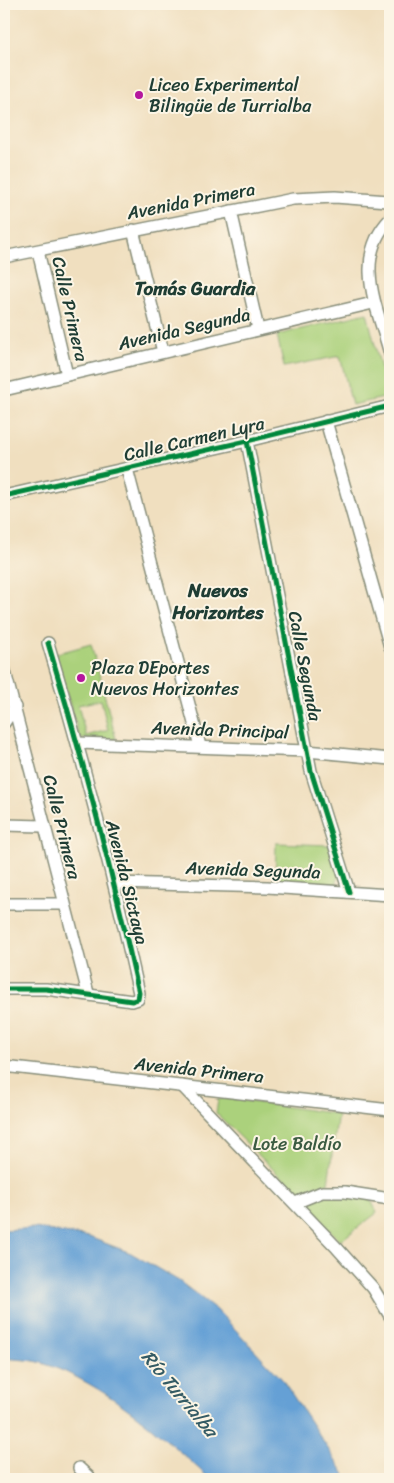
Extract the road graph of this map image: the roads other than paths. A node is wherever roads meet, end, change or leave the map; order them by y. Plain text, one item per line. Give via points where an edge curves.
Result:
1 (388, 201) dead end
2 (231, 211) junction
3 (390, 219) edge
4 (133, 230) junction
5 (38, 251) junction
6 (4, 258) edge
7 (373, 303) junction
8 (258, 329) junction
9 (163, 352) junction
10 (390, 354) edge
11 (67, 375) junction
12 (4, 390) edge
13 (390, 406) edge
14 (326, 421) junction
15 (247, 441) junction
16 (127, 469) junction
17 (4, 496) edge
18 (48, 643) dead end
19 (390, 647) edge
20 (4, 668) edge
21 (15, 707) junction
22 (4, 723) edge
23 (78, 743) junction
24 (200, 746) junction
25 (308, 751) junction
26 (390, 759) edge
27 (4, 825) edge
28 (43, 826) junction
29 (115, 883) junction
30 (349, 892) junction
31 (390, 895) edge
32 (4, 904) edge
33 (63, 904) junction
34 (4, 989) edge
35 (88, 993) junction
36 (4, 1066) edge
37 (182, 1086) junction
38 (390, 1110) edge
39 (390, 1199) edge
40 (295, 1203) junction
41 (390, 1316) edge
42 (79, 1468) dead end
43 (91, 1479) edge

1 - 2 street, Avenida Primera via 335,197 293,199
2 - 4 street, Avenida Primera
2 - 8 street
3 - 7 street via 376,243 370,262
4 - 5 street, Avenida Primera
4 - 9 street
5 - 6 street, Avenida Primera
5 - 11 street, Calle Primera
7 - 8 street, Avenida Segunda
7 - 10 street
8 - 9 street, Avenida Segunda
9 - 11 street, Avenida Segunda
11 - 12 street, Avenida Segunda
13 - 14 street, Calle Carmen Lyra
14 - 15 street, Calle Carmen Lyra
14 - 19 street
15 - 16 street, Calle Carmen Lyra
15 - 25 street, Calle Segunda
16 - 17 street, Calle Carmen Lyra
16 - 24 street
18 - 23 street, Avenida Sictaya
20 - 21 street, Calle Primera
21 - 22 street
21 - 28 street, Calle Primera
23 - 24 street, Avenida Principal
23 - 29 street, Avenida Sictaya
24 - 25 street, Avenida Principal
25 - 26 street, Avenida Principal
25 - 30 street, Calle Segunda via 311,771
27 - 28 street
28 - 33 street, Calle Primera
29 - 30 street, Avenida Segunda
29 - 35 street, Avenida Sictaya via 138,999
30 - 31 street, Avenida Segunda
32 - 33 street
33 - 35 street, Calle Primera
34 - 35 street, Avenida Sictaya
36 - 37 street, Avenida Primera
37 - 38 street, Avenida Primera
37 - 40 street
39 - 40 street via 322,1192
40 - 41 street via 373,1288
42 - 43 street

